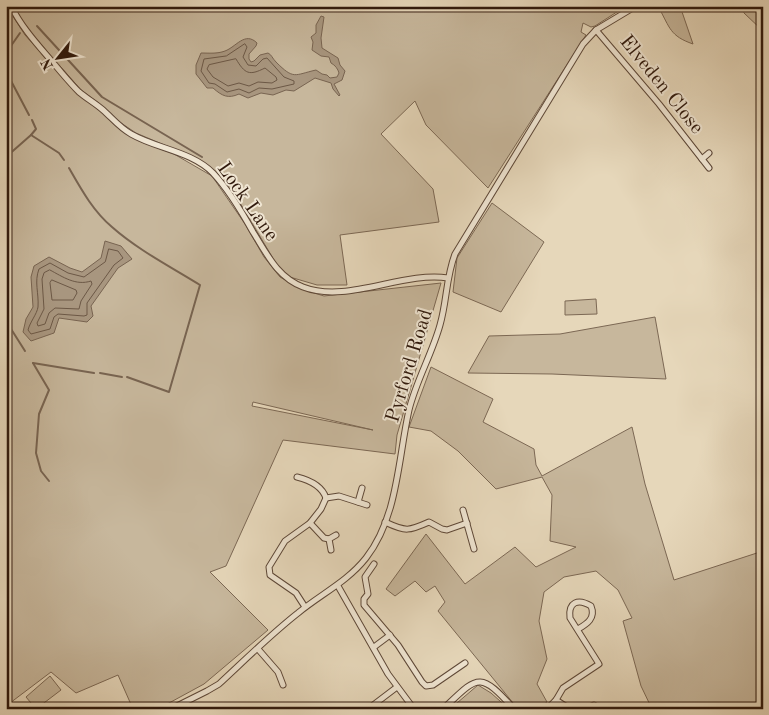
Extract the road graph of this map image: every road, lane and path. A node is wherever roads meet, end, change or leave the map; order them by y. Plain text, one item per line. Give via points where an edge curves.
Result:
1 (11, 6) edge
2 (636, 6) edge
3 (596, 30) junction
4 (709, 153) dead end
5 (702, 159) junction
6 (709, 168) dead end
7 (448, 278) junction
8 (297, 477) dead end
9 (362, 488) dead end
10 (326, 498) junction
11 (358, 502) junction
12 (367, 505) dead end
13 (463, 510) dead end
14 (385, 522) junction
15 (310, 523) junction
16 (466, 523) junction
17 (336, 535) dead end
18 (329, 539) junction
19 (474, 549) dead end
20 (331, 550) dead end
21 (374, 564) dead end
22 (338, 586) junction
23 (305, 607) junction
24 (578, 630) junction
25 (390, 635) junction
26 (374, 647) junction
27 (258, 649) junction
28 (465, 663) dead end
29 (283, 685) dead end
30 (397, 686) junction
31 (556, 700) junction
32 (171, 709) edge
33 (368, 709) edge
34 (414, 709) edge
35 (443, 709) edge
36 (514, 709) edge
37 (547, 709) edge
38 (570, 709) edge
39 (584, 709) edge
40 (601, 709) edge

1 - 7 street, Lock Lane via 31,38 73,86 120,127 136,137 183,155 212,172 271,262 293,282 312,290 329,292 431,277
2 - 3 street, Pyrford Road
3 - 5 street, Elveden Close
3 - 7 street, Pyrford Road via 583,44 458,249
4 - 5 street, Elveden Close
5 - 6 street, Elveden Close
7 - 14 street, Pyrford Road via 440,328 409,410
8 - 10 street via 304,476 314,483
9 - 11 street
10 - 11 street via 339,496
10 - 15 street
11 - 12 street
13 - 16 street
14 - 16 street via 406,530 429,522 447,530
14 - 22 street, Pyrford Road via 366,558
15 - 18 street
15 - 23 street via 286,541 268,571 296,593
16 - 19 street
17 - 18 street
18 - 20 street
21 - 25 street via 365,577 368,594 363,603
22 - 23 street, Pyrford Road
22 - 26 street
23 - 27 street, Pyrford Road
24 - 24 street via 587,624 593,611 582,601 576,602 569,611
24 - 31 street via 599,664 563,688
25 - 26 street
25 - 28 street via 426,686 433,685
26 - 30 street
27 - 29 street via 278,672
27 - 32 street, Pyrford Road via 219,684
30 - 33 street
30 - 34 street
31 - 37 street
31 - 38 street
35 - 36 street via 468,686 484,681
39 - 40 street via 594,704

